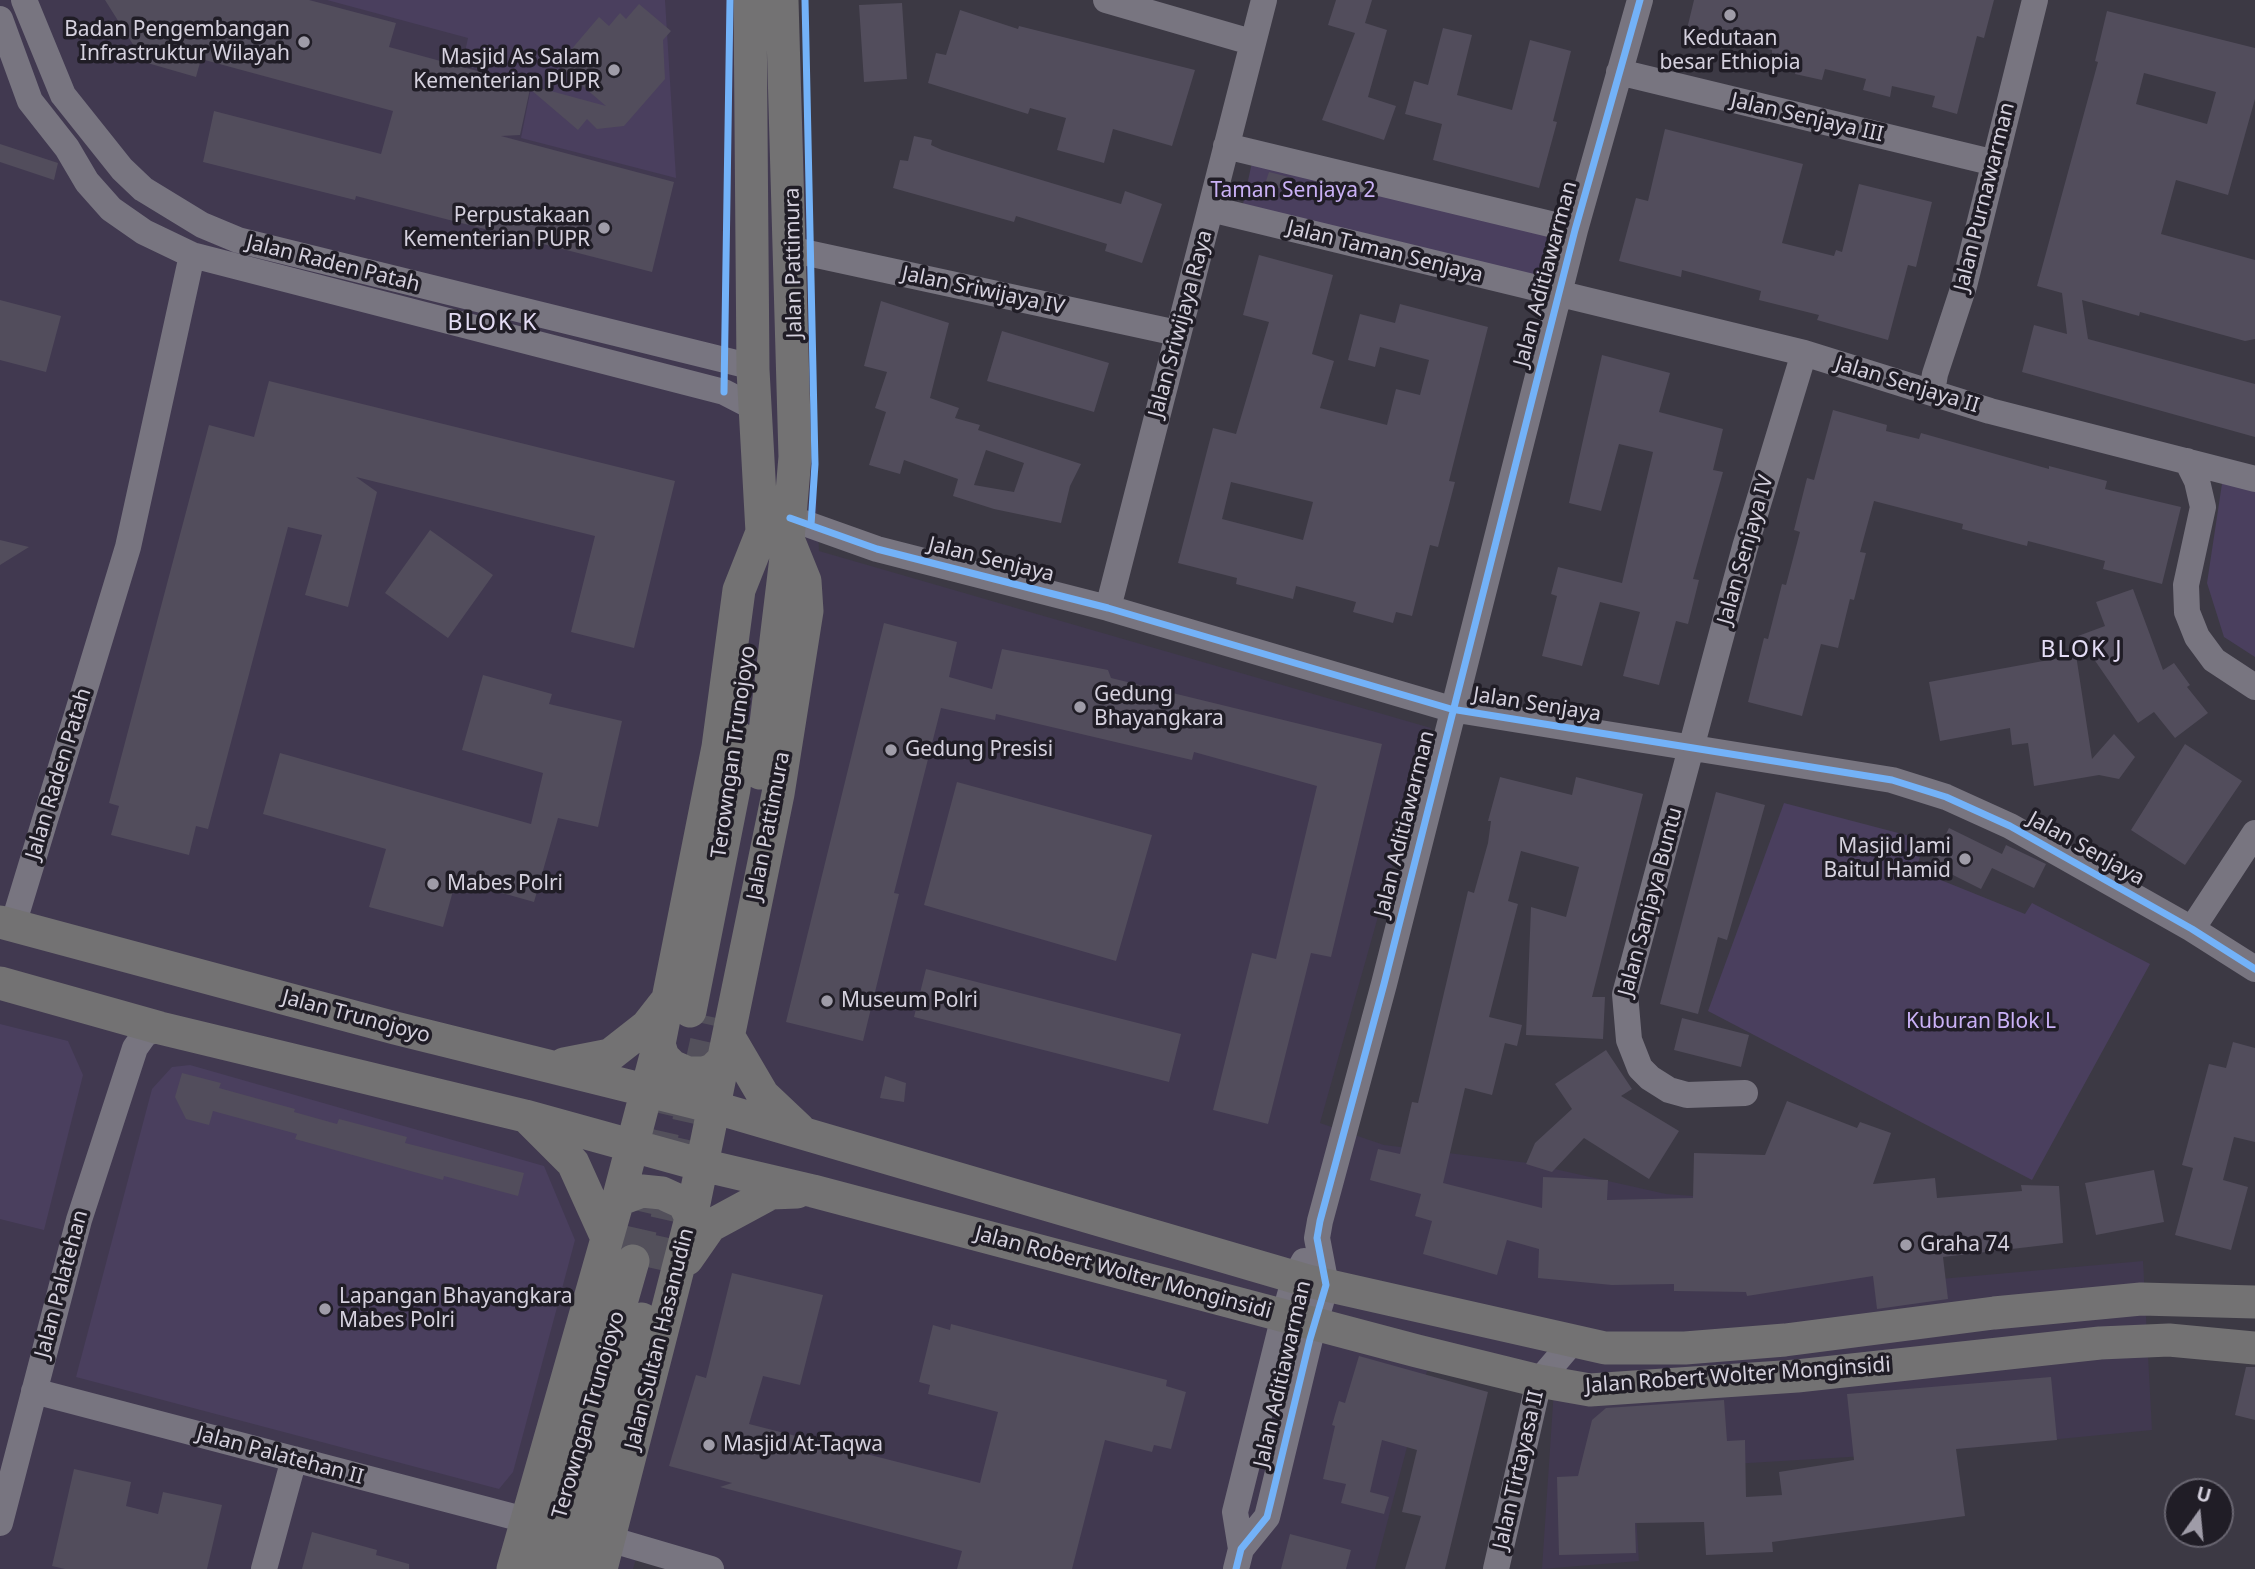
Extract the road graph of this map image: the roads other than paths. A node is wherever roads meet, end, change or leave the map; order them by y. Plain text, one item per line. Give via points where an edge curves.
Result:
1 (24, 0) edge
2 (750, 0) edge
3 (782, 0) edge
4 (1106, 0) edge
5 (1264, 0) edge
6 (1640, 0) edge
7 (2035, 0) edge
8 (0, 19) edge
9 (1251, 42) junction
10 (1619, 72) junction
11 (1226, 146) junction
12 (1995, 163) junction
13 (1211, 209) junction
14 (1575, 230) junction
15 (789, 249) junction
16 (192, 255) junction
17 (1559, 294) junction
18 (1177, 333) junction
19 (1804, 353) junction
20 (753, 367) junction
21 (1933, 393) junction
22 (755, 408) junction
23 (2187, 461) junction
24 (2255, 479) edge
25 (780, 530) junction
26 (1108, 608) junction
27 (2255, 687) edge
28 (1451, 709) junction
29 (1692, 747) junction
30 (2255, 833) edge
31 (7, 923) edge
32 (2192, 929) junction
33 (2255, 969) edge
34 (0, 982) edge
35 (333, 1012) junction
36 (704, 1025) junction
37 (147, 1038) junction
38 (659, 1044) junction
39 (322, 1065) junction
40 (547, 1065) junction
41 (646, 1090) junction
42 (1745, 1093) dead end
43 (713, 1107) junction
44 (525, 1116) junction
45 (803, 1133) junction
46 (631, 1146) junction
47 (702, 1166) junction
48 (813, 1191) junction
49 (618, 1200) junction
50 (691, 1218) junction
51 (606, 1236) junction
52 (655, 1268) junction
53 (1311, 1281) junction
54 (2255, 1302) edge
55 (1299, 1319) junction
56 (1785, 1340) junction
57 (1573, 1341) junction
58 (2255, 1348) edge
59 (1797, 1376) junction
60 (1539, 1381) junction
61 (34, 1391) junction
62 (293, 1459) junction
63 (526, 1520) junction
64 (0, 1523) edge
65 (605, 1554) edge
66 (1239, 1559) edge
67 (264, 1569) edge
68 (513, 1569) edge
69 (545, 1569) edge
70 (571, 1569) edge
71 (712, 1569) edge
72 (1496, 1569) edge

1 - 20 street, Jalan Raden Patah via 63,95 143,189 202,225 238,240
2 - 20 main road, Jalan Pattimura
3 - 15 main road, Jalan Pattimura
4 - 9 street
5 - 9 street, Jalan Sriwijaya Raya
6 - 10 street, Jalan Aditiawarman
7 - 12 street, Jalan Purnawarman
8 - 16 street, Jalan Raden Patah via 30,101 67,148 86,182 111,209 144,232
9 - 11 street, Jalan Sriwijaya Raya
10 - 12 street, Jalan Senjaya III
10 - 14 street, Jalan Aditiawarman
11 - 13 street, Jalan Sriwijaya Raya
11 - 14 street
12 - 21 street, Jalan Purnawarman
13 - 17 street, Jalan Taman Senjaya
13 - 18 street, Jalan Sriwijaya Raya
14 - 17 street, Jalan Aditiawarman
15 - 18 street, Jalan Sriwijaya IV
15 - 25 main road, Jalan Pattimura via 795,457
16 - 22 street, Jalan Raden Patah via 293,291 724,392
16 - 31 street, Jalan Raden Patah via 128,547
17 - 19 street, Jalan Senjaya II
17 - 28 street, Jalan Aditiawarman
18 - 26 street, Jalan Sriwijaya Raya
19 - 21 street, Jalan Senjaya II
19 - 29 street, Jalan Senjaya IV via 1745,547
20 - 22 main road, Jalan Pattimura
21 - 23 street, Jalan Senjaya II
22 - 25 main road, Jalan Pattimura
23 - 24 street, Jalan Senjaya II
23 - 27 street via 2203,507 2186,585 2187,612 2197,638 2214,660
25 - 26 street, Jalan Senjaya via 877,549
25 - 36 main road, Jalan Pattimura via 739,590 718,747
25 - 36 main road, Jalan Pattimura via 805,581 807,611 778,794
26 - 28 street, Jalan Senjaya
28 - 29 street, Jalan Senjaya
28 - 53 street, Jalan Aditiawarman via 1317,1238
29 - 32 street, Jalan Senjaya via 1892,780 1946,797 2010,826
29 - 42 street, Jalan Sanjaya Buntu via 1624,1011 1629,1040 1640,1068 1650,1079 1687,1095
30 - 32 street
31 - 35 main road, Jalan Trunojoyo
32 - 33 street, Jalan Senjaya
34 - 37 main road via 119,1016
35 - 39 main road
35 - 40 main road, Jalan Trunojoyo
36 - 38 main road, Jalan Pattimura
36 - 38 main road via 713,1070 688,1073 672,1066
36 - 40 main road via 648,1027 610,1055
36 - 43 main road, Jalan Pattimura
36 - 45 main road via 763,1095
37 - 39 main road
37 - 61 street, Jalan Palatehan via 79,1220
38 - 41 main road, Jalan Pattimura
39 - 44 main road
40 - 41 main road, Jalan Trunojoyo
41 - 43 main road, Jalan Trunojoyo
41 - 46 main road
43 - 45 main road, Jalan Robert Wolter Monginsidi
43 - 47 main road, Jalan Sultan Hasanudin
44 - 46 main road
44 - 51 main road via 573,1163
45 - 53 main road, Jalan Robert Wolter Monginsidi
46 - 47 main road
46 - 49 main road
47 - 48 main road, Jalan Robert Wolter Monginsidi
47 - 50 main road, Jalan Sultan Hasanudin
48 - 52 main road via 771,1194 710,1226
48 - 55 main road, Jalan Robert Wolter Monginsidi
49 - 50 main road via 642,1191 662,1193 684,1203
49 - 51 main road
50 - 52 main road, Jalan Sultan Hasanudin
51 - 63 main road
52 - 65 main road, Jalan Sultan Hasanudin
52 - 69 main road, Terowngan Trunojoyo
52 - 70 main road, Terowngan Trunojoyo
53 - 55 street, Jalan Aditiawarman
53 - 57 main road, Jalan Robert Wolter Monginsidi
54 - 56 main road, Jalan Robert Wolter Monginsidi via 2141,1299
55 - 60 main road, Jalan Robert Wolter Monginsidi
55 - 66 street, Jalan Aditiawarman via 1267,1517
56 - 57 main road, Jalan Robert Wolter Monginsidi via 1685,1348 1605,1348
56 - 59 main road
57 - 60 street, Jalan Tirtayasa II
58 - 59 main road, Jalan Robert Wolter Monginsidi via 2169,1340 2100,1343
59 - 60 main road, Jalan Robert Wolter Monginsidi via 1590,1390
60 - 72 street, Jalan Tirtayasa II
61 - 62 street, Jalan Palatehan II
61 - 64 street, Jalan Palatehan
62 - 63 street, Jalan Palatehan II
62 - 67 street
63 - 68 main road
65 - 71 street

